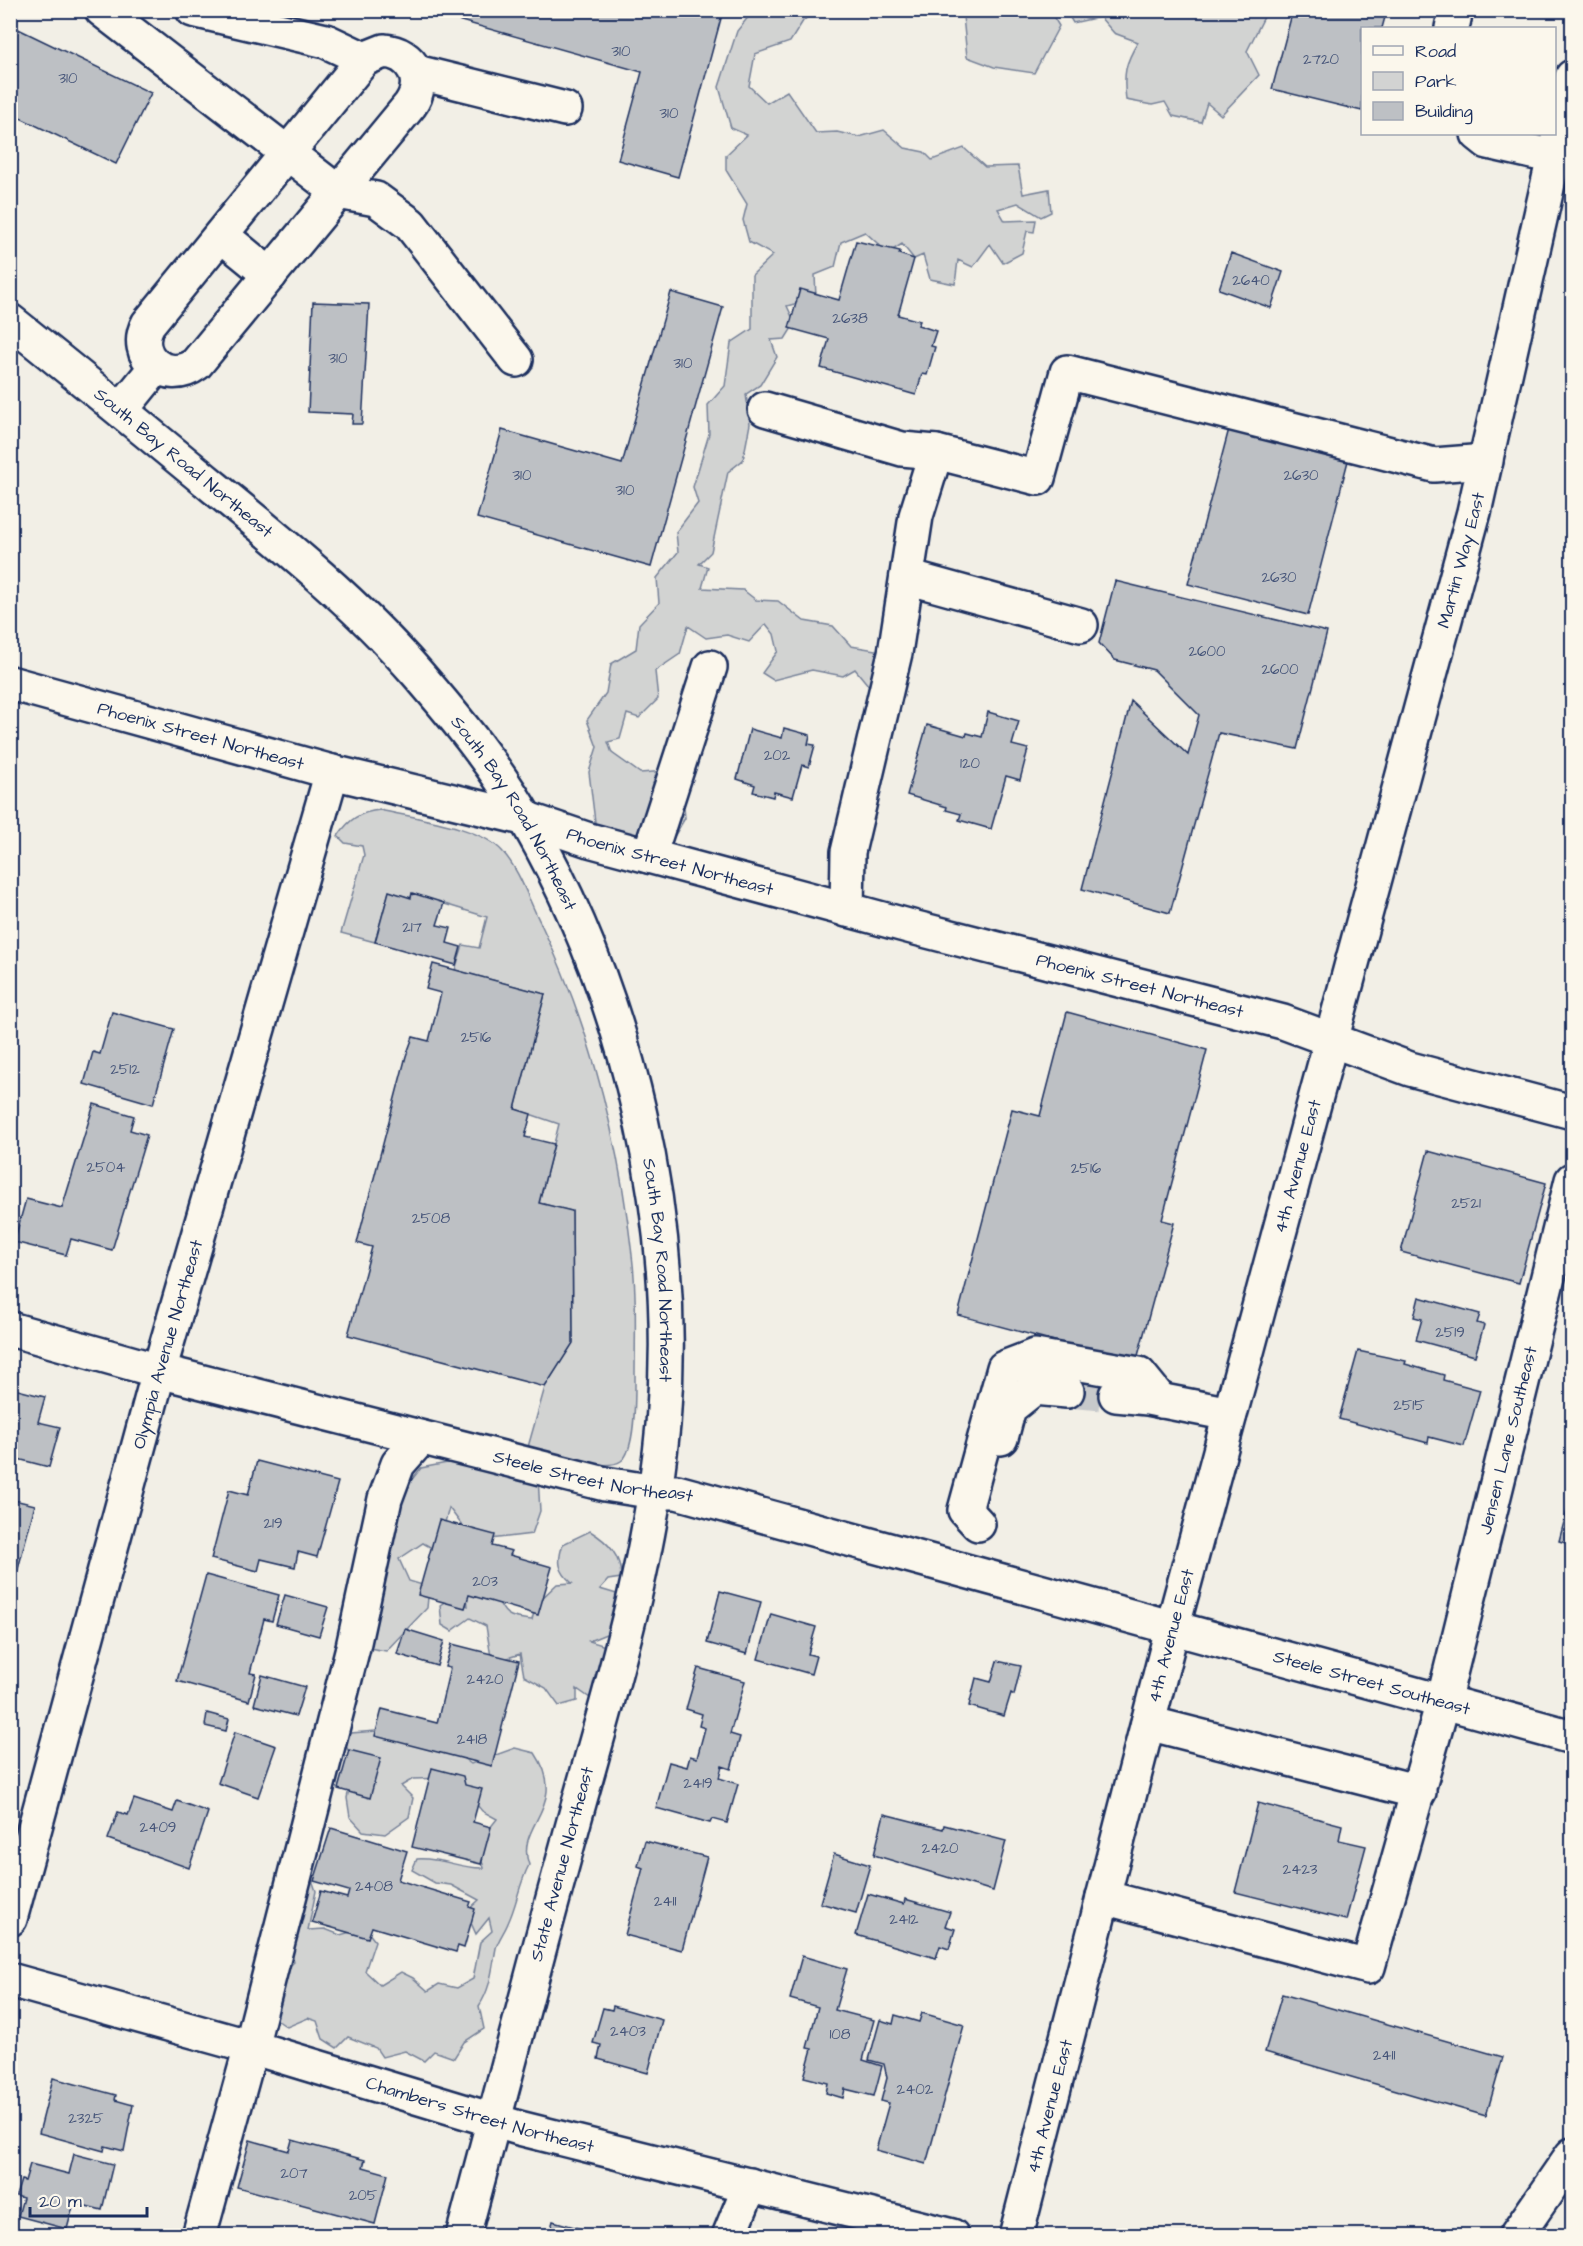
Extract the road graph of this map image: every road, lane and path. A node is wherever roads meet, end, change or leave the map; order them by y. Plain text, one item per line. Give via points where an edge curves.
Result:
1 (102, 10) edge
2 (193, 10) edge
3 (1456, 10) edge
4 (1452, 27) edge
5 (364, 59) junction
6 (416, 72) junction
7 (1572, 77) edge
8 (565, 110) dead end
9 (1479, 135) edge
10 (288, 152) junction
11 (1555, 157) junction
12 (338, 192) junction
13 (221, 235) junction
14 (270, 275) junction
15 (10, 321) edge
16 (516, 360) dead end
17 (156, 367) junction
18 (765, 409) dead end
19 (121, 410) junction
20 (936, 452) junction
21 (1486, 461) junction
22 (907, 577) junction
23 (1081, 625) dead end
24 (710, 667) dead end
25 (10, 683) edge
26 (332, 772) junction
27 (526, 819) junction
28 (649, 856) junction
29 (847, 910) junction
30 (1331, 1039) junction
31 (1572, 1112) edge
32 (1572, 1180) edge
33 (10, 1329) edge
34 (159, 1371) junction
35 (1067, 1390) tunnel mouth
36 (1116, 1395) tunnel mouth
37 (1161, 1401) junction
38 (1230, 1414) junction
39 (421, 1438) junction
40 (655, 1492) junction
41 (978, 1524) junction
42 (966, 1571) junction
43 (1172, 1629) junction
44 (1443, 1702) junction
45 (1148, 1723) junction
46 (1572, 1737) edge
47 (1419, 1792) junction
48 (1103, 1897) junction
49 (10, 1919) edge
50 (10, 1980) edge
51 (251, 2047) junction
52 (494, 2120) junction
53 (1572, 2156) edge
54 (750, 2186) junction
55 (199, 2235) edge
56 (463, 2235) edge
57 (729, 2235) edge
58 (952, 2235) edge
59 (1016, 2235) edge
60 (1518, 2235) edge

1 - 10 street
2 - 5 street via 326,41
3 - 4 street
5 - 6 street via 393,51 408,60
5 - 10 street
6 - 8 street
6 - 12 street via 418,86 414,99
7 - 11 street, Martin Way East
9 - 11 street via 1488,142
10 - 12 street
10 - 13 street
11 - 21 street, Martin Way East
12 - 14 street
12 - 16 street via 376,199 410,224
13 - 14 street
13 - 17 street via 144,331 144,351
14 - 17 street via 196,364 173,373
15 - 19 street, South Bay Road Northeast
17 - 19 street
18 - 20 street via 902,449
19 - 27 street, South Bay Road Northeast via 314,569 366,617 457,720
20 - 21 street via 1038,478 1067,372 1434,465
20 - 22 street via 916,516
21 - 30 street, Martin Way East
22 - 23 street
22 - 29 street via 895,653 848,852
24 - 28 street
25 - 26 street, Phoenix Street Northeast
26 - 27 street, Phoenix Street Northeast
26 - 34 street, Olympia Avenue Northeast
27 - 28 street, Phoenix Street Northeast
27 - 40 street, South Bay Road Northeast via 564,896 608,1005 628,1070 650,1167 659,1222 665,1334 663,1422
28 - 29 street, Phoenix Street Northeast
29 - 30 street, Phoenix Street Northeast via 1283,1022
30 - 31 street, Phoenix Street Northeast via 1410,1069
30 - 38 street, 4th Avenue East
32 - 44 street, Jensen Lane Southeast
33 - 34 street, Steele Street Northeast
34 - 39 street, Steele Street Northeast
34 - 49 street, Olympia Avenue Northeast
35 - 41 street via 1034,1388 1009,1408
36 - 37 street
37 - 38 street
37 - 41 street via 1139,1374 1035,1356 1004,1368 965,1510
38 - 43 street, 4th Avenue East
39 - 40 street, Steele Street Northeast via 605,1484
39 - 51 street via 398,1464 385,1499 353,1647
40 - 42 street, Steele Street Northeast via 677,1492
40 - 52 street, State Avenue Northeast via 620,1652
41 - 42 street
42 - 43 street, Steele Street Northeast
43 - 44 street, Steele Street Southeast
43 - 45 street, 4th Avenue East
44 - 46 street, Steele Street Southeast
44 - 47 street, Jensen Lane Southeast
45 - 47 street
45 - 48 street, 4th Avenue East
47 - 48 street, Jensen Lane Southeast via 1368,1967
48 - 59 street, 4th Avenue East
50 - 51 street, Chambers Street Northeast
51 - 52 street, Chambers Street Northeast
51 - 55 street
52 - 54 street, Chambers Street Northeast
52 - 56 street, State Avenue Northeast
53 - 60 street
54 - 57 street
54 - 58 street, Chambers Street Northeast

